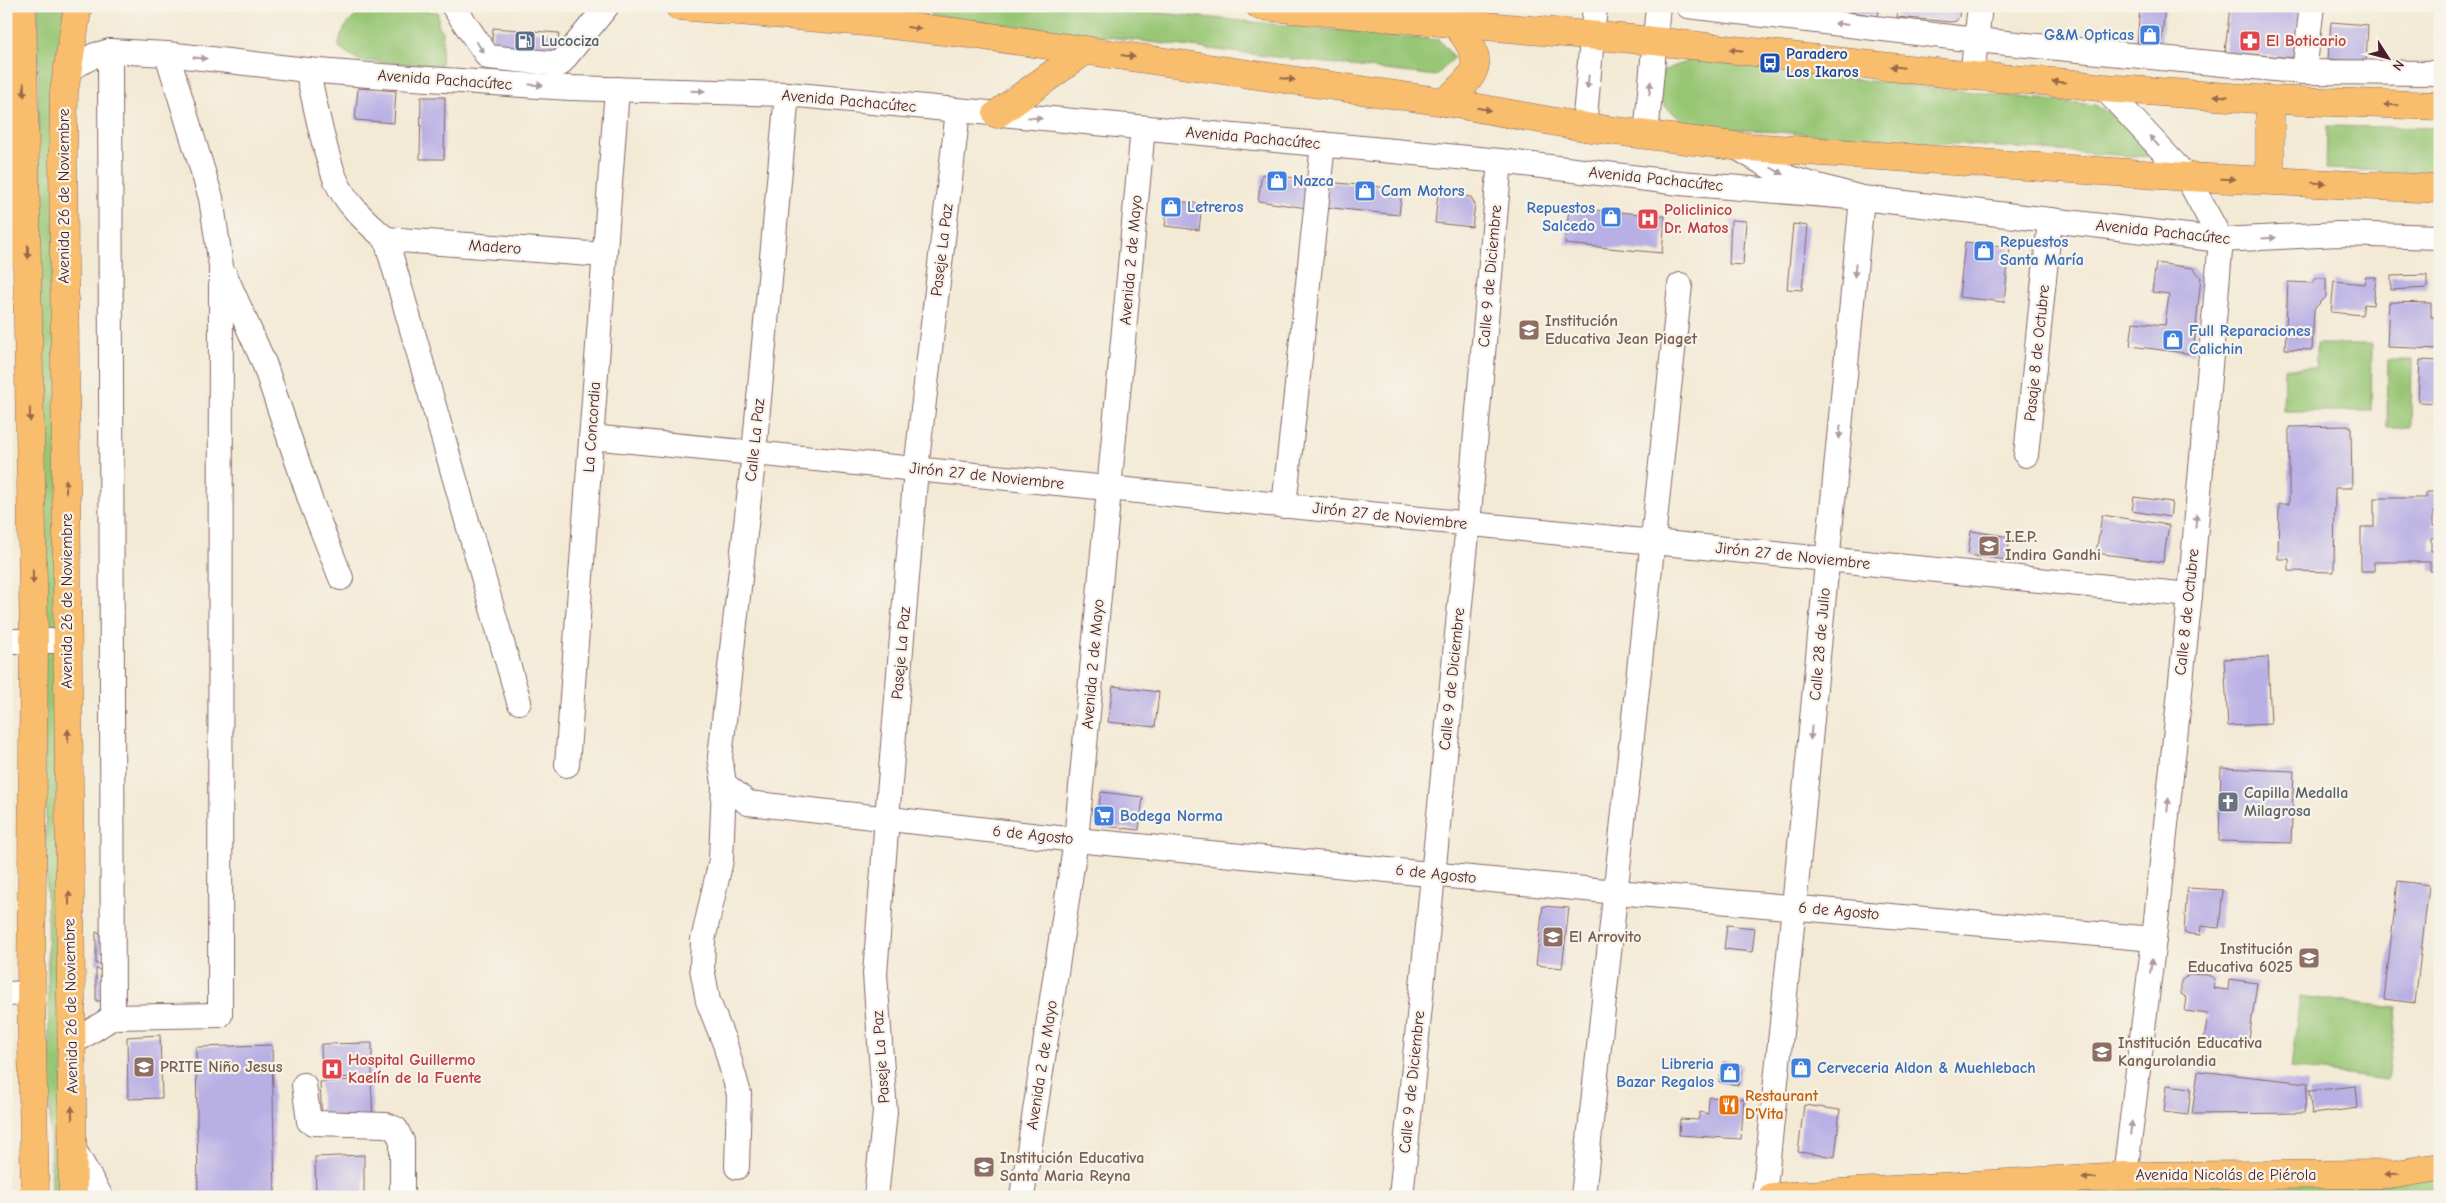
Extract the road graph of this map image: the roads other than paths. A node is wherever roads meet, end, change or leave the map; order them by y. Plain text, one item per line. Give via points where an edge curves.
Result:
1 (22, 6) edge
2 (78, 6) edge
3 (453, 6) edge
4 (607, 6) edge
5 (679, 6) edge
6 (797, 6) edge
7 (1260, 6) edge
8 (1596, 6) edge
9 (1658, 6) edge
10 (1688, 6) edge
11 (1980, 6) edge
12 (2312, 6) edge
13 (866, 22) junction
14 (1456, 24) junction
15 (1593, 37) junction
16 (1976, 40) junction
17 (1654, 42) junction
18 (1086, 50) junction
19 (110, 52) junction
20 (167, 54) junction
21 (15, 62) edge
22 (68, 70) junction
23 (306, 70) junction
24 (2304, 72) junction
25 (2440, 73) edge
26 (1972, 76) junction
27 (2104, 88) junction
28 (617, 89) junction
29 (787, 94) junction
30 (2270, 100) junction
31 (1445, 102) junction
32 (2440, 106) edge
33 (958, 111) junction
34 (997, 114) junction
35 (1584, 127) junction
36 (1143, 128) junction
37 (1646, 135) junction
38 (1323, 144) junction
39 (1734, 146) junction
40 (1500, 161) junction
41 (2187, 177) junction
42 (2270, 180) junction
43 (2440, 189) edge
44 (1862, 198) junction
45 (2050, 220) junction
46 (2440, 237) edge
47 (386, 239) junction
48 (2221, 240) junction
49 (604, 254) junction
50 (221, 266) junction
51 (1680, 285) dead end
52 (591, 437) junction
53 (754, 453) junction
54 (2026, 455) dead end
55 (916, 469) junction
56 (1110, 488) junction
57 (1284, 506) junction
58 (1468, 524) junction
59 (1652, 542) junction
60 (1828, 559) junction
61 (341, 578) dead end
62 (2190, 595) junction
63 (6, 641) edge
64 (34, 641) junction
65 (67, 641) junction
66 (519, 702) dead end
67 (567, 765) dead end
68 (724, 784) junction
69 (887, 818) junction
70 (1076, 840) junction
71 (1433, 874) junction
72 (1616, 892) junction
73 (1794, 907) junction
74 (2154, 939) junction
75 (19, 994) edge
76 (113, 1017) junction
77 (71, 1044) junction
78 (304, 1085) dead end
79 (72, 1146) junction
80 (736, 1167) dead end
81 (2440, 1167) edge
82 (2125, 1176) junction
83 (35, 1197) edge
84 (73, 1197) edge
85 (101, 1197) edge
86 (402, 1197) edge
87 (876, 1197) edge
88 (1022, 1197) edge
89 (1401, 1197) edge
90 (1583, 1197) edge
91 (1764, 1197) edge
92 (1772, 1197) edge

1 - 21 main road, Avenida 26 de Noviembre
2 - 22 main road, Avenida 26 de Noviembre
3 -> 4 street via 488,57 560,64
5 - 13 main road
6 - 13 main road
7 - 14 main road
8 - 15 street
9 - 17 street
16 -> 10 street
11 - 16 street
12 - 24 street
13 -> 18 main road
14 - 15 main road
14 - 31 main road via 1474,49 1476,60 1473,74 1466,84
15 - 17 main road
15 -> 35 street
16 - 24 street
16 - 26 street
26 -> 17 main road
37 -> 17 street
18 -> 31 main road
18 - 34 main road
19 - 20 street, Avenida Pachacútec
19 - 22 street, Avenida Pachacútec via 95,55
19 - 76 street
20 -> 23 street, Avenida Pachacútec
20 - 50 street via 212,198
21 -> 64 main road, Avenida 26 de Noviembre via 27,156
65 -> 22 main road, Avenida 26 de Noviembre via 63,155 64,92
23 -> 28 street, Avenida Pachacútec
23 - 47 street via 335,179 366,222
24 - 25 street
27 -> 26 main road via 2068,82
30 -> 27 main road
41 -> 27 street
28 -> 29 street, Avenida Pachacútec
28 - 49 street, La Concordia
29 - 33 street, Avenida Pachacútec
29 - 53 street, Calle La Paz
32 -> 30 main road
30 - 42 main road
31 -> 35 main road
33 - 34 street, Avenida Pachacútec
33 - 55 street, Paseje La Paz
34 -> 36 street, Avenida Pachacútec
35 - 37 main road
36 - 38 street, Avenida Pachacútec
36 - 56 street, Avenida 2 de Mayo
37 - 39 main road
38 - 40 street, Avenida Pachacútec
38 - 57 street
39 - 41 main road
39 -> 44 street via 1789,178
40 - 44 street, Avenida Pachacútec via 1680,184
40 - 58 street, Calle 9 de Diciembre
41 -> 42 main road
41 - 48 street
42 -> 43 main road
44 - 45 street, Avenida Pachacútec
44 -> 60 street, Calle 28 de Julio
45 - 48 street, Avenida Pachacútec
45 - 54 street, Pasaje 8 de Octubre
48 -> 46 street, Avenida Pachacútec via 2339,234
47 - 49 street, Madero
47 - 66 street
62 -> 48 street, Calle 8 de Octubre
49 - 52 street, La Concordia
50 - 61 street via 264,363 311,502
50 - 76 street via 220,1015
51 - 59 street
52 - 53 street, Jirón 27 de Noviembre
52 - 67 street, La Concordia
53 - 55 street, Jirón 27 de Noviembre
53 - 68 street, Calle La Paz via 720,757
55 - 56 street, Jirón 27 de Noviembre
55 - 69 street, Paseje La Paz
56 - 57 street, Jirón 27 de Noviembre
56 - 70 street, Avenida 2 de Mayo
57 - 58 street, Jirón 27 de Noviembre
58 - 59 street, Jirón 27 de Noviembre
58 - 71 street, Calle 9 de Diciembre
59 - 60 street, Jirón 27 de Noviembre
59 - 72 street
60 - 62 street, Jirón 27 de Noviembre
60 -> 73 street, Calle 28 de Julio
74 -> 62 street, Calle 8 de Octubre
63 - 64 street
64 - 65 street
64 - 75 main road, Avenida 26 de Noviembre
77 -> 65 main road, Avenida 26 de Noviembre
68 - 69 street, 6 de Agosto via 748,802
68 - 80 street, Calle La Paz via 722,860 703,940 702,968 708,1001 725,1044 739,1094
69 - 70 street, 6 de Agosto
69 - 87 street, Paseje La Paz via 875,974 885,1112
70 - 71 street, 6 de Agosto
70 - 88 street, Avenida 2 de Mayo
71 - 72 street, 6 de Agosto
71 - 89 street, Calle 9 de Diciembre
72 - 73 street, 6 de Agosto
72 - 90 street
73 - 74 street, 6 de Agosto
73 - 91 street, Calle 28 de Julio
82 -> 74 street, Calle 8 de Octubre
75 - 83 main road, Avenida 26 de Noviembre
76 - 77 street
79 -> 77 main road, Avenida 26 de Noviembre
78 - 86 street via 309,1120 313,1123 386,1125 396,1129 402,1141
79 - 84 main road, Avenida 26 de Noviembre
79 - 85 street
81 -> 82 main road, Avenida Nicolás de Piérola via 2396,1174
82 -> 92 main road, Avenida Nicolás de Piérola

